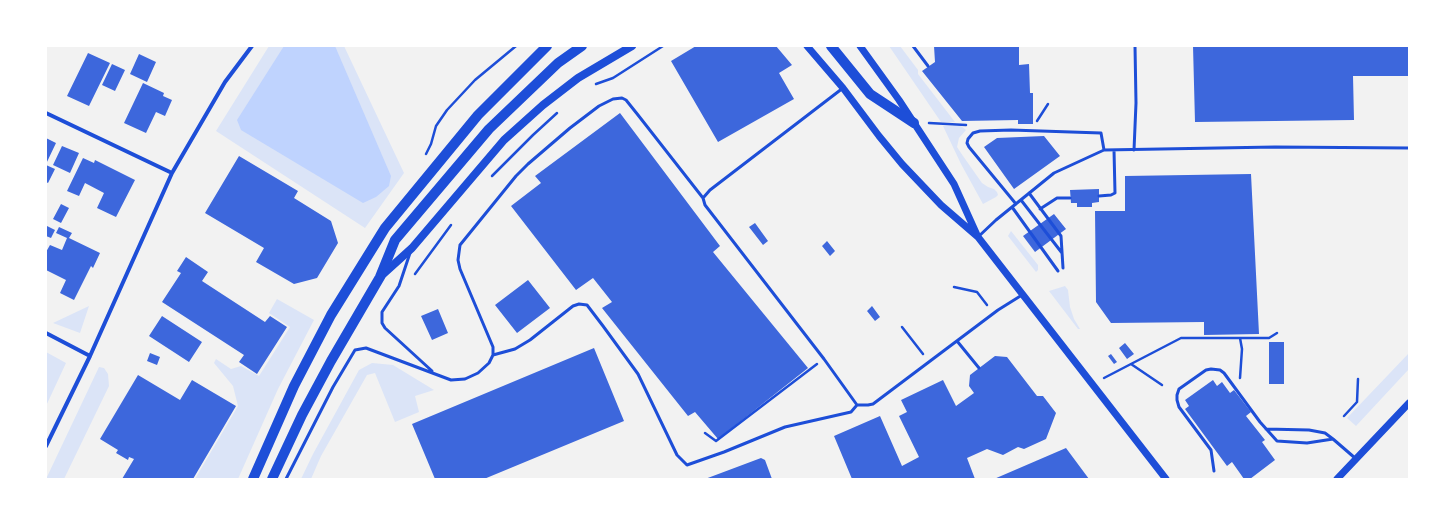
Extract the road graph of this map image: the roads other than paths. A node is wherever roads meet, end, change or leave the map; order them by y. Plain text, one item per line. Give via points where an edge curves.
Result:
1 (252, 46) edge
2 (547, 46) edge
3 (582, 46) edge
4 (632, 46) edge
5 (807, 46) edge
6 (831, 46) edge
7 (860, 46) edge
8 (913, 46) edge
9 (1135, 46) edge
10 (928, 66) dead end
11 (843, 88) junction
12 (46, 113) edge
13 (914, 123) junction
14 (1409, 148) edge
15 (1104, 150) junction
16 (1114, 150) junction
17 (1134, 150) junction
18 (172, 174) junction
19 (1029, 193) junction
20 (1099, 196) dead end
21 (703, 198) junction
22 (1070, 198) dead end
23 (1021, 200) junction
24 (1016, 204) junction
25 (1012, 207) junction
26 (1040, 209) junction
27 (978, 237) junction
28 (412, 248) junction
29 (1062, 253) junction
30 (1063, 268) dead end
31 (1058, 271) dead end
32 (380, 277) junction
33 (1024, 294) junction
34 (46, 333) edge
35 (957, 341) junction
36 (494, 355) junction
37 (90, 356) junction
38 (979, 368) dead end
39 (433, 372) junction
40 (1409, 403) edge
41 (857, 405) junction
42 (1266, 429) junction
43 (1333, 439) junction
44 (46, 446) edge
45 (1357, 459) junction
46 (1214, 471) dead end
47 (253, 479) edge
48 (272, 479) edge
49 (286, 479) edge
50 (1166, 479) edge
51 (1337, 479) edge

1 - 18 street via 225,82
2 - 47 main road via 478,115 385,228 331,315 294,386
3 - 32 main road via 558,63 489,129 395,240
4 - 28 main road via 578,78 504,140
5 - 11 street
6 - 13 main road via 870,94
7 - 13 street
8 - 10 lane
9 - 17 lane
11 - 21 lane
11 - 27 street via 902,164 941,205
12 - 18 street
13 - 27 street via 954,184
14 - 17 lane
15 - 16 lane
15 - 19 lane via 1054,173
15 - 24 lane via 1101,133 1011,130 973,133 967,142 969,147
16 - 17 lane
16 - 20 lane via 1115,193
18 - 37 street
19 - 23 lane
19 - 26 lane
21 - 36 lane via 626,100 608,100 586,116 550,144 516,176 460,245 460,269 494,347
21 - 41 lane via 705,205
22 - 26 lane via 1057,198
23 - 24 lane
23 - 29 lane
24 - 25 lane
25 - 27 lane
25 - 31 lane
26 - 29 lane via 1061,236
27 - 33 street
28 - 32 main road
28 - 39 lane via 399,286 382,312 382,323
29 - 30 lane
32 - 48 main road via 331,361
33 - 35 lane
33 - 50 street
34 - 37 street
35 - 38 lane
35 - 41 lane via 873,404
36 - 39 lane via 483,369 465,379 451,380
36 - 41 lane via 515,349 530,340 573,306 587,305 638,374 677,455 688,465 785,427 851,412
37 - 44 street
39 - 49 lane via 366,348 355,350
40 - 45 street
42 - 43 lane via 1309,430 1325,433
42 - 43 lane via 1277,441 1307,443
42 - 46 lane via 1220,370 1206,370 1179,389 1179,407 1211,450
43 - 45 lane
45 - 51 street

